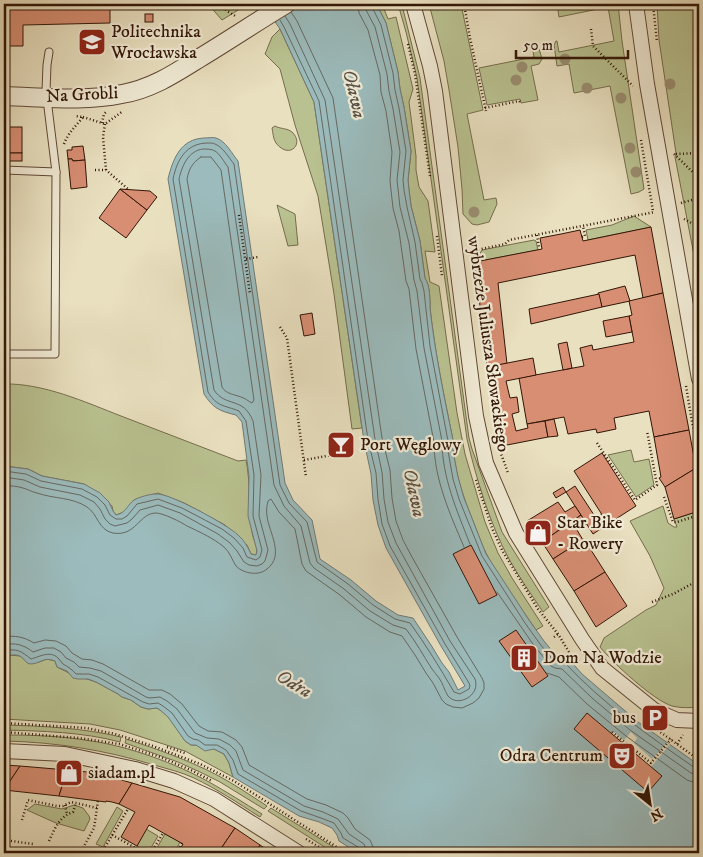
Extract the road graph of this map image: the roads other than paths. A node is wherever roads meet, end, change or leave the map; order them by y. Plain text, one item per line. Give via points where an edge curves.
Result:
1 (286, 4) edge
2 (413, 4) edge
3 (636, 4) edge
4 (49, 52) dead end
5 (4, 96) edge
6 (47, 98) junction
7 (4, 170) edge
8 (56, 172) junction
9 (4, 354) edge
10 (699, 379) edge
11 (699, 721) edge
12 (4, 751) edge
13 (299, 853) edge

1 - 6 street, Na Grobli via 172,75 142,89 94,98
2 - 11 street, wybrzeże Juliusza Słowackiego via 435,91 476,416 486,463 516,533 602,668 654,710 677,720
3 - 10 street
4 - 6 lane
5 - 6 street, Na Grobli
6 - 8 lane
7 - 8 lane
8 - 9 lane via 55,354
12 - 13 street via 65,754 174,781 214,800

